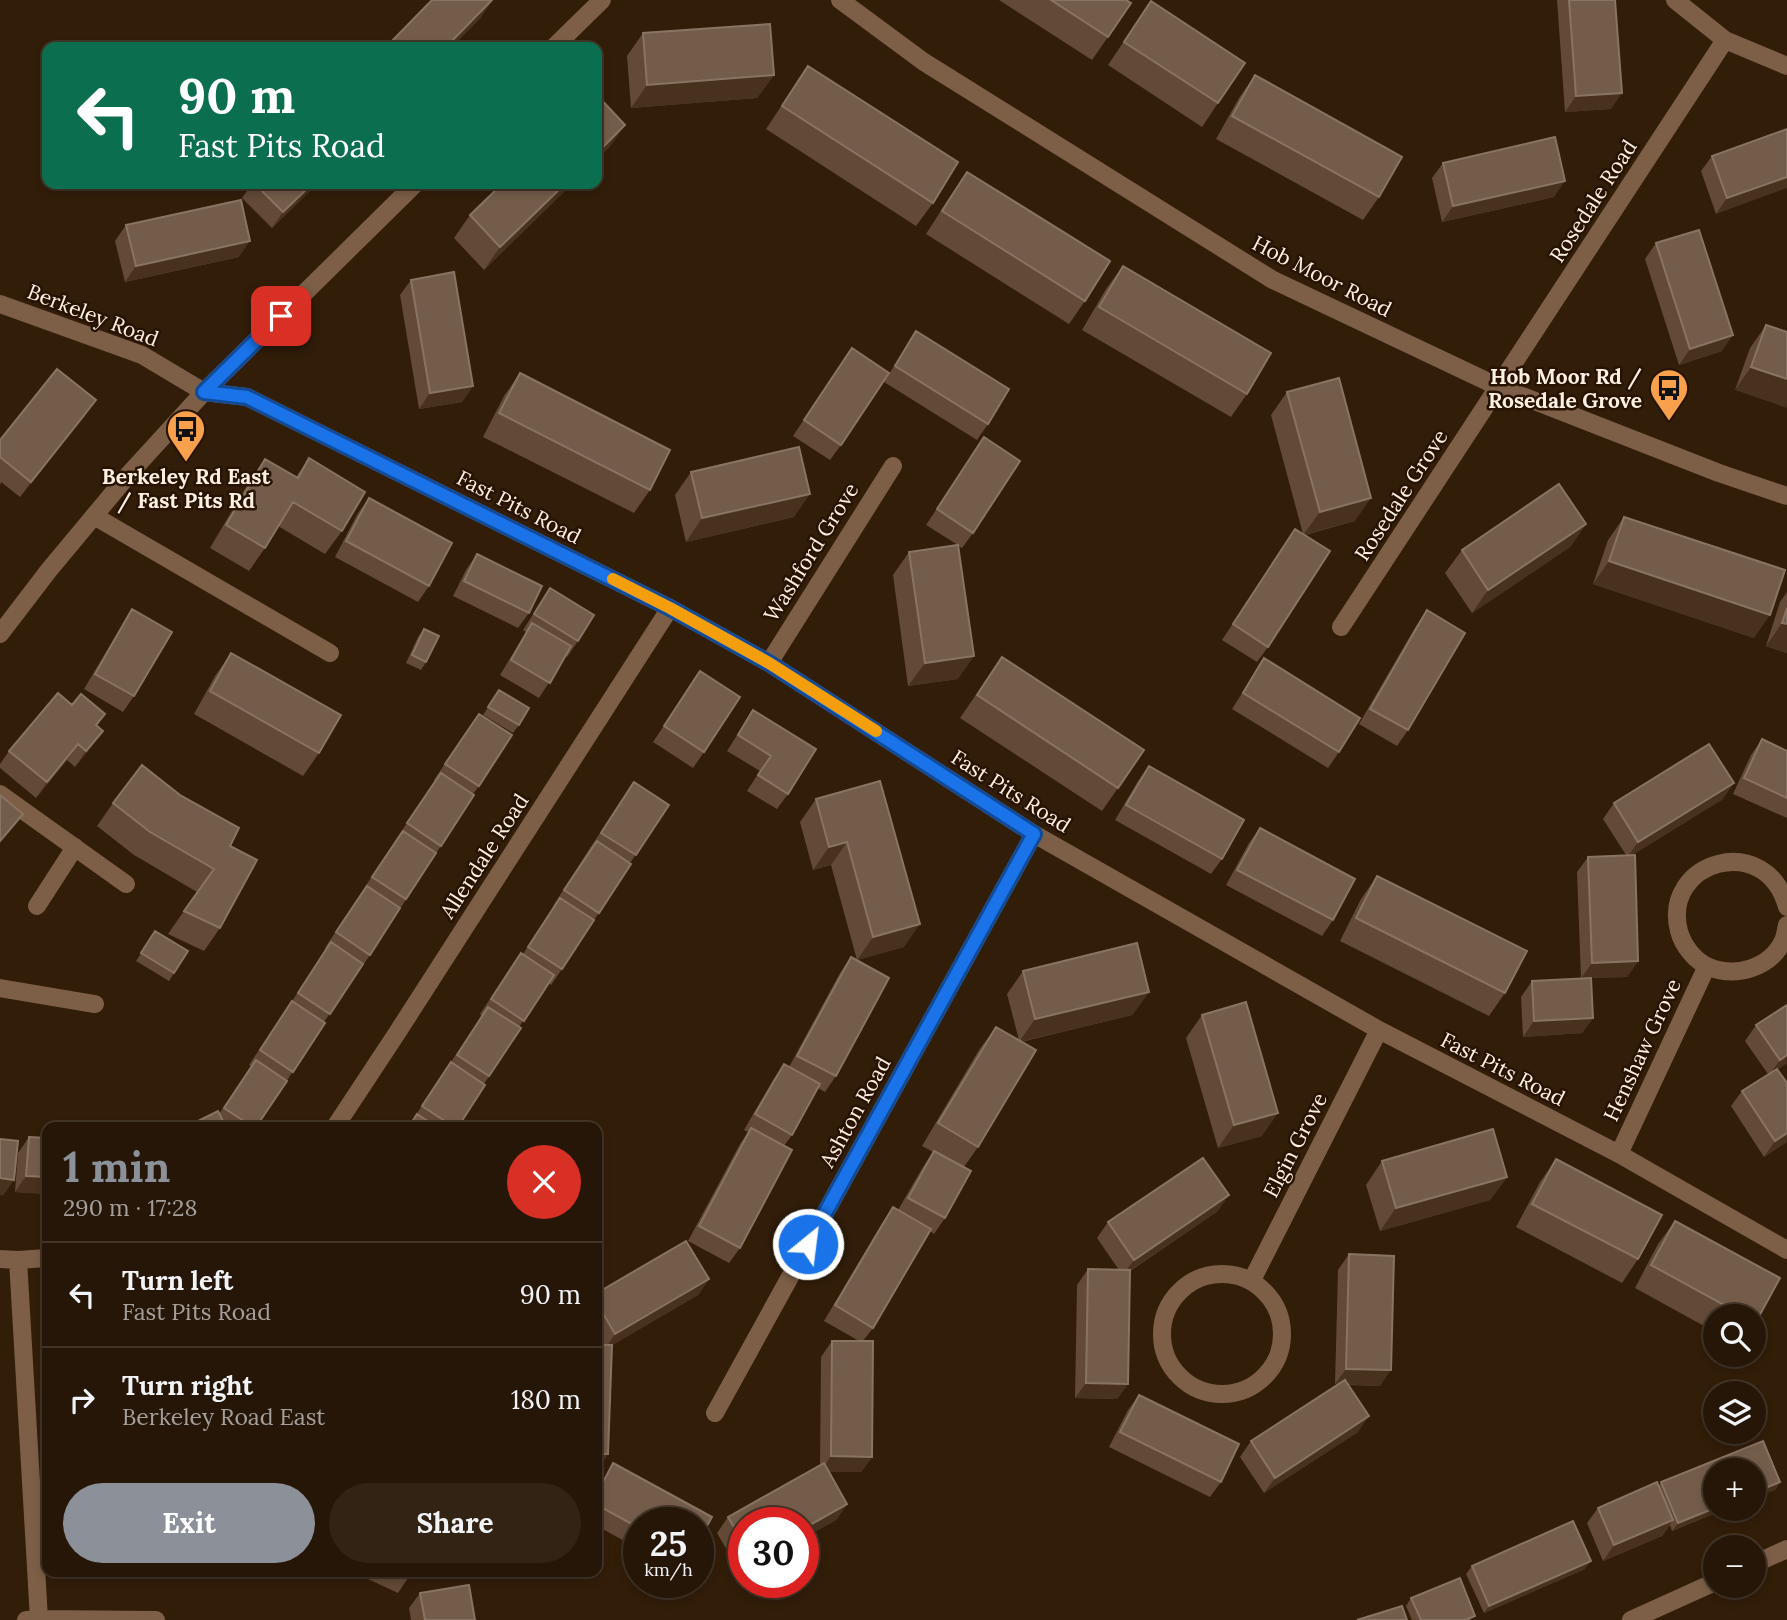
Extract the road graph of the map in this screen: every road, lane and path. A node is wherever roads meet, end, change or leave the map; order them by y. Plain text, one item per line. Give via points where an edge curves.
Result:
1 (602, 0) edge
2 (840, 0) edge
3 (1675, 0) edge
4 (1726, 40) junction
5 (559, 42) edge
6 (1787, 66) edge
7 (410, 189) edge
8 (0, 304) edge
9 (1499, 387) junction
10 (204, 392) junction
11 (893, 466) dead end
12 (1787, 496) edge
13 (94, 516) junction
14 (670, 608) junction
15 (1341, 627) dead end
16 (0, 634) edge
17 (330, 653) dead end
18 (769, 663) junction
19 (0, 794) edge
20 (1034, 834) junction
21 (75, 847) junction
22 (126, 884) dead end
23 (37, 906) dead end
24 (1787, 907) edge
25 (1787, 925) edge
26 (1707, 966) junction
27 (0, 988) edge
28 (95, 1004) dead end
29 (1379, 1030) junction
30 (338, 1122) edge
31 (1619, 1154) junction
32 (1787, 1250) edge
33 (42, 1258) edge
34 (9, 1260) edge
35 (1252, 1280) junction
36 (715, 1413) dead end
37 (1787, 1549) edge
38 (1766, 1559) edge
39 (1703, 1587) edge
40 (32, 1619) edge
41 (156, 1620) edge
42 (1631, 1620) edge

1 - 5 street
2 - 9 street, Hob Moor Road via 924,62 1273,280
3 - 4 street
4 - 6 street
4 - 9 street, Rosedale Road
7 - 10 street
8 - 10 street, Berkeley Road via 142,355
9 - 12 street, Hob Moor Road
9 - 15 street, Rosedale Grove
10 - 13 street
10 - 14 street, Fast Pits Road via 247,397
11 - 18 street, Washford Grove
13 - 16 street
13 - 17 street
14 - 18 street, Fast Pits Road
14 - 30 street, Allendale Road
18 - 20 street, Fast Pits Road
19 - 21 street
20 - 29 street, Fast Pits Road
20 - 36 street, Ashton Road
21 - 22 street
21 - 23 street
24 - 26 street, Henshaw Grove via 1769,875 1754,866 1737,861 1700,871 1679,902 1677,920 1681,939
25 - 26 street, Henshaw Grove via 1773,955 1758,966 1742,972
26 - 31 street, Henshaw Grove
27 - 28 street
29 - 31 street, Fast Pits Road
29 - 35 street, Elgin Grove
31 - 32 street, Fast Pits Road
33 - 34 street
34 - 40 street
35 - 35 street via 1234,1274 1205,1276 1180,1290 1168,1305 1162,1323 1168,1361 1180,1378 1197,1389 1238,1393 1271,1370 1281,1352 1279,1311
37 - 38 street
39 - 42 street
40 - 41 street

